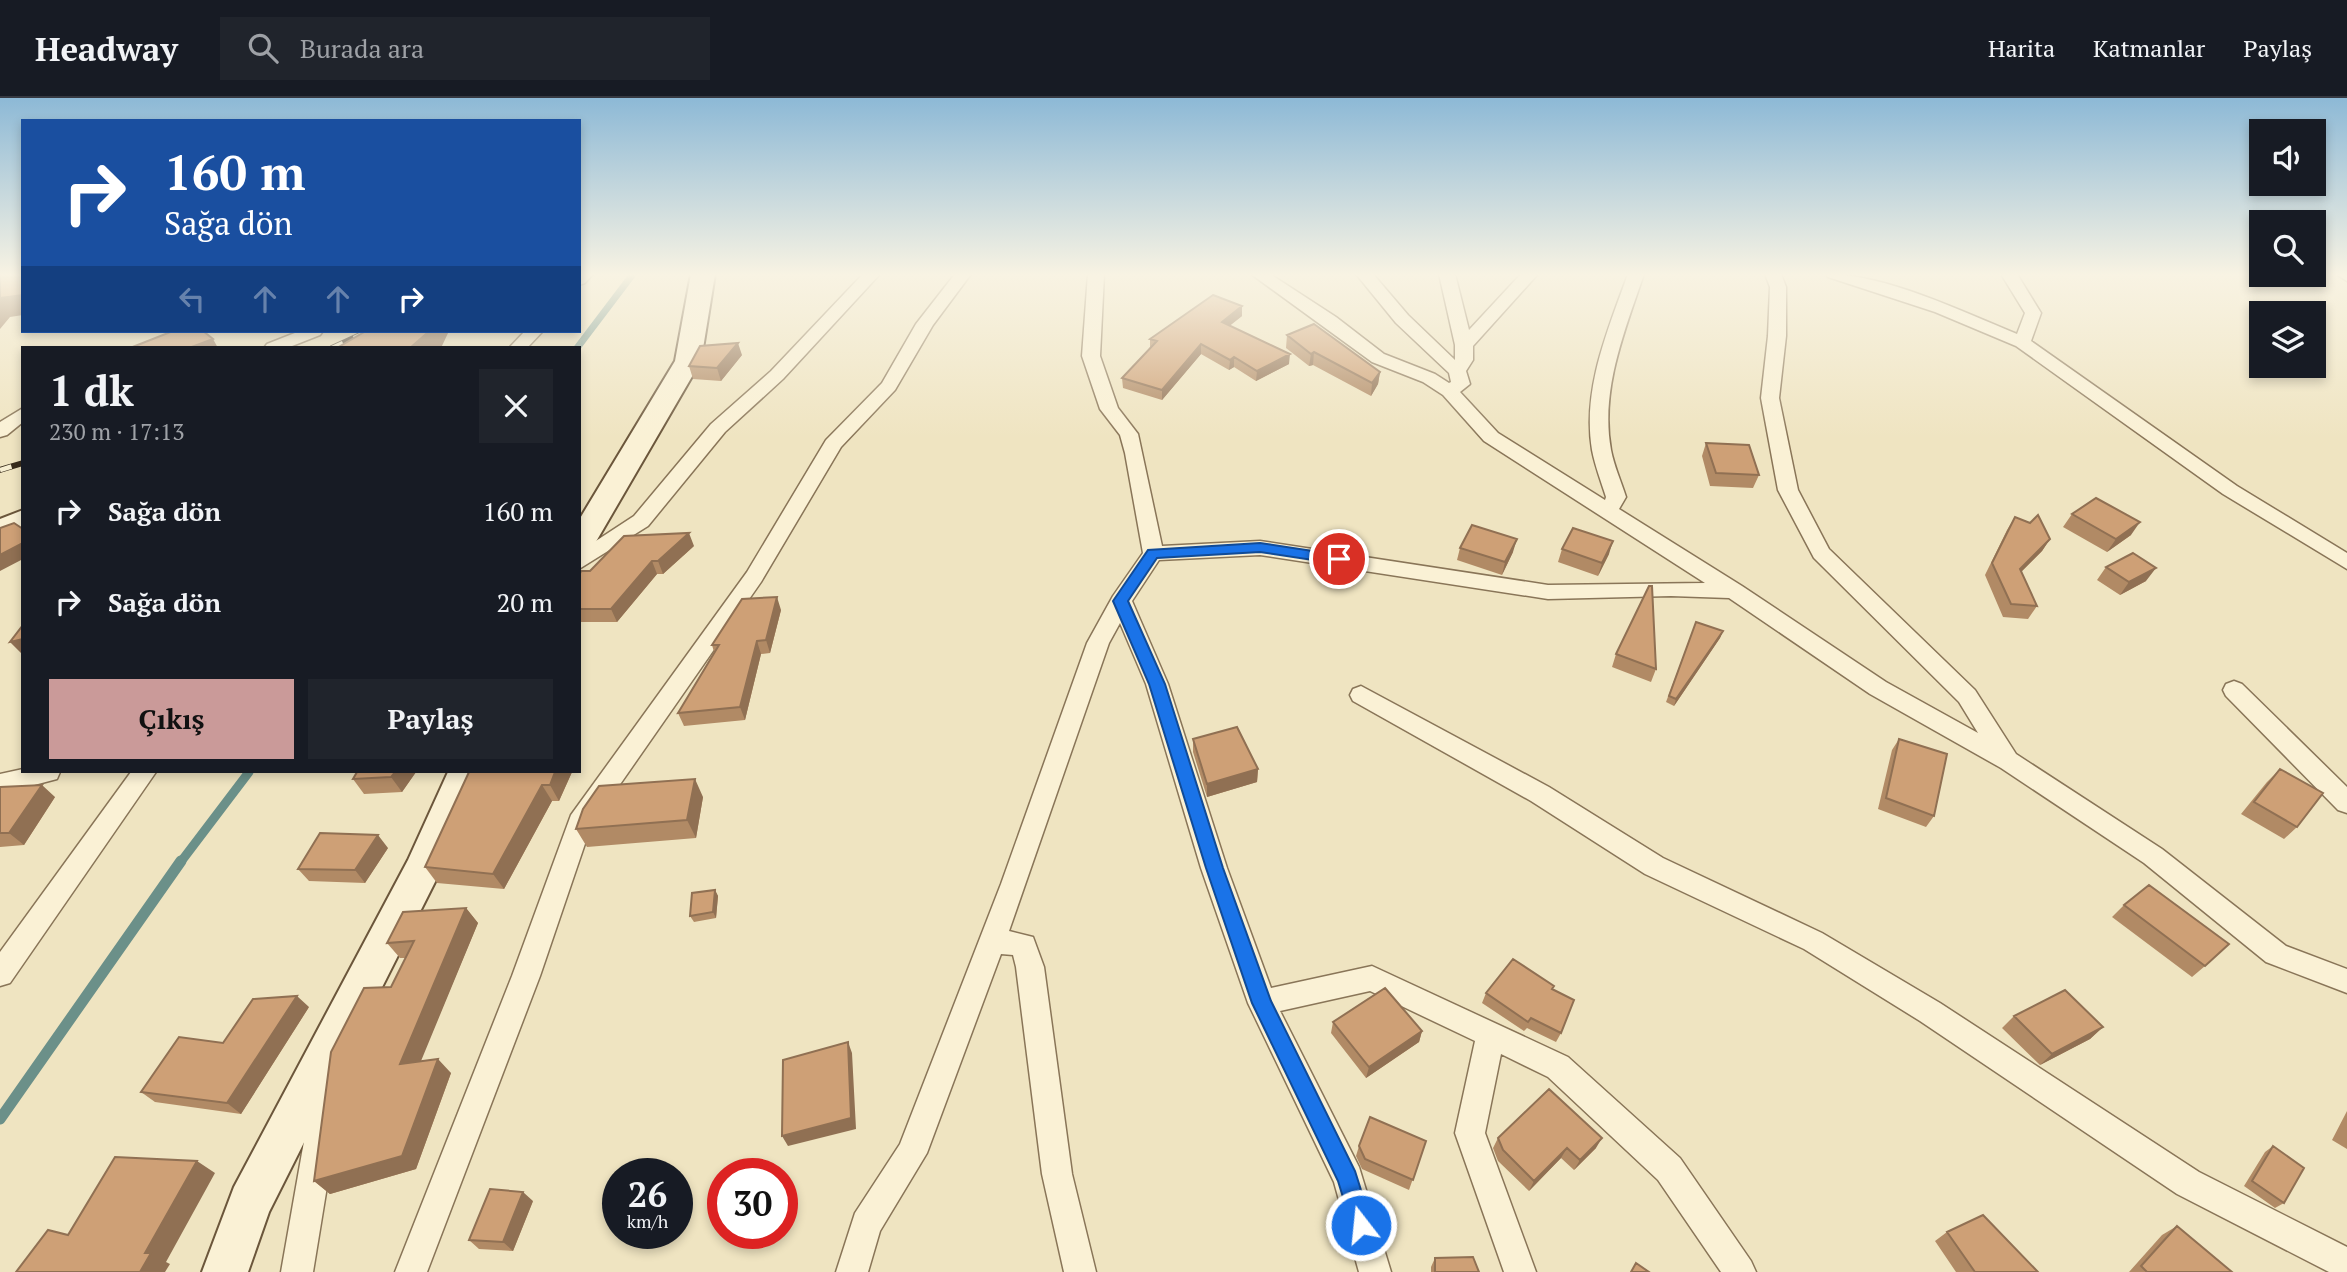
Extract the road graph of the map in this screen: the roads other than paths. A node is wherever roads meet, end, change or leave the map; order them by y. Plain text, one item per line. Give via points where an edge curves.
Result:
1 (693, 329) edge
2 (820, 329) edge
3 (922, 329) edge
4 (1093, 329) edge
5 (1340, 329) edge
6 (1410, 329) edge
7 (1460, 329) edge
8 (1479, 329) edge
9 (1618, 329) edge
10 (1777, 329) edge
11 (1991, 329) edge
12 (2027, 329) edge
13 (309, 333) edge
14 (2022, 342) junction
15 (1464, 345) junction
16 (278, 346) edge
17 (1453, 381) junction
18 (21, 415) edge
19 (0, 431) edge
20 (21, 437) edge
21 (0, 443) edge
22 (1608, 512) junction
23 (21, 521) edge
24 (0, 531) edge
25 (581, 542) edge
26 (1153, 553) junction
27 (581, 561) edge
28 (2347, 562) edge
29 (1734, 591) junction
30 (1121, 601) junction
31 (2234, 691) dead end
32 (1361, 695) dead end
33 (2009, 761) junction
34 (44, 773) edge
35 (143, 773) edge
36 (466, 773) edge
37 (0, 785) edge
38 (2347, 803) edge
39 (993, 941) junction
40 (0, 974) edge
41 (2347, 981) edge
42 (1262, 1003) junction
43 (1490, 1036) junction
44 (330, 1047) junction
45 (2347, 1264) edge
46 (225, 1272) edge
47 (297, 1272) edge
48 (411, 1272) edge
49 (852, 1272) edge
50 (1080, 1272) edge
51 (1375, 1272) edge
52 (1520, 1272) edge
53 (1740, 1272) edge

1 - 25 street via 688,361
2 - 27 street via 718,428 641,521
3 - 48 street via 889,386 833,444 754,577 580,822 526,976
4 - 26 street via 1091,356 1109,409 1129,434 1135,453
5 - 17 street via 1378,358 1429,378
6 - 17 street
7 - 15 street
8 - 15 street
9 - 22 street via 1601,392 1600,444 1616,497
10 - 33 street via 1770,398 1788,490 1821,553 1967,696
11 - 14 street
12 - 14 street
13 - 16 street
14 - 28 street via 2230,490
15 - 17 street via 1464,360
17 - 22 street via 1491,437
18 - 19 street
20 - 21 street
22 - 29 street
23 - 24 street
26 - 29 street via 1260,548 1548,592
26 - 30 street
29 - 33 street via 1878,688
30 - 39 street via 1098,643
30 - 42 street via 1157,684
31 - 38 street
32 - 45 street via 1540,794 1654,866 1813,941 1941,1019 2188,1183
33 - 41 street via 2153,856 2276,954
34 - 37 street
35 - 40 street
36 - 44 street via 424,866
39 - 49 street via 912,1153 866,1224
39 - 50 street via 1024,945 1030,967 1057,1174
42 - 43 street via 1372,978
42 - 51 street via 1348,1178
43 - 52 street via 1471,1133
43 - 53 street via 1558,1067 1669,1169
44 - 46 street via 250,1203
44 - 47 street via 327,1095

